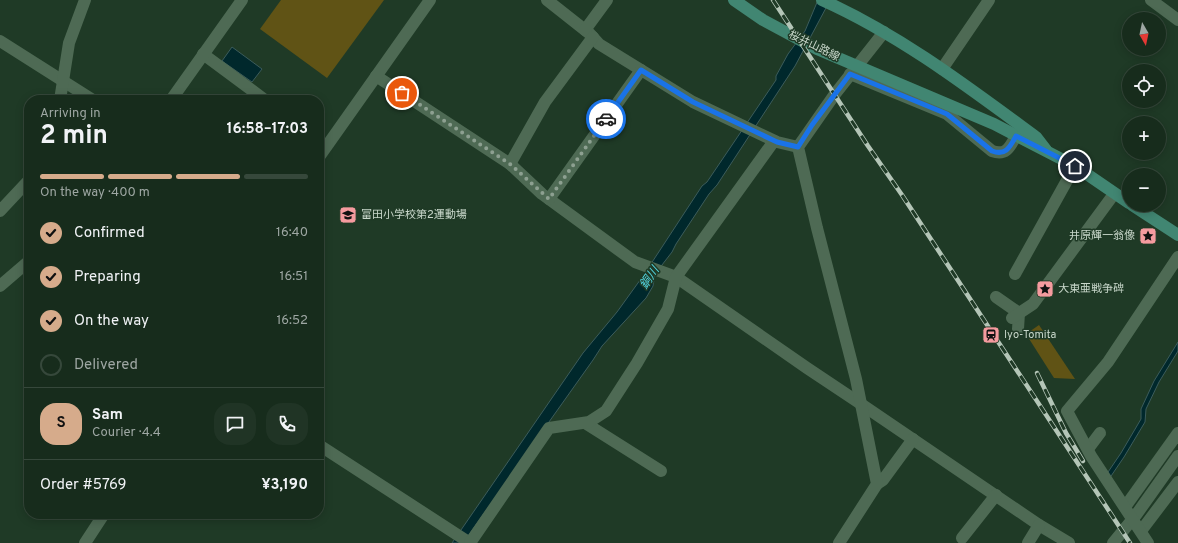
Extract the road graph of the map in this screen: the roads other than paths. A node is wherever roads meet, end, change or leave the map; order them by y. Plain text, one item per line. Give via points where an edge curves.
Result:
1 (85, 0) edge
2 (242, 0) edge
3 (430, 0) edge
4 (547, 0) edge
5 (607, 0) edge
6 (734, 0) edge
7 (822, 0) edge
8 (990, 0) edge
9 (1150, 0) edge
10 (1178, 20) edge
11 (884, 32) junction
12 (589, 34) junction
13 (0, 41) edge
14 (203, 54) junction
15 (942, 69) junction
16 (641, 70) junction
17 (850, 74) junction
18 (376, 76) junction
19 (64, 82) junction
20 (61, 95) edge
21 (85, 95) edge
22 (174, 95) edge
23 (258, 95) edge
24 (1016, 136) junction
25 (774, 141) junction
26 (798, 147) junction
27 (324, 150) edge
28 (1050, 154) junction
29 (510, 164) junction
30 (1075, 166) junction
31 (24, 185) edge
32 (1114, 194) junction
33 (549, 199) junction
34 (1122, 199) edge
35 (0, 211) edge
36 (1143, 212) edge
37 (1178, 235) edge
38 (1178, 257) edge
39 (24, 265) edge
40 (1015, 274) dead end
41 (676, 277) junction
42 (0, 286) edge
43 (996, 297) dead end
44 (1015, 315) junction
45 (1018, 329) dead end
46 (861, 404) junction
47 (585, 423) junction
48 (1100, 433) dead end
49 (1178, 433) edge
50 (913, 439) junction
51 (324, 449) edge
52 (1088, 449) junction
53 (1178, 456) edge
54 (661, 471) dead end
55 (1178, 482) edge
56 (877, 484) junction
57 (996, 495) junction
58 (1125, 507) junction
59 (101, 519) edge
60 (1038, 525) junction
61 (1141, 530) junction
62 (962, 538) dead end
63 (475, 542) edge
64 (85, 543) edge
65 (839, 543) edge
66 (1028, 543) edge
67 (1069, 543) edge
68 (1113, 543) edge
69 (1148, 543) edge

1 - 19 street via 69,43
2 - 14 street
3 - 18 street
4 - 12 street
5 - 12 street
6 - 24 main road, 桜井山路線 via 762,20 817,48 994,124
7 - 11 main road, 桜井山路線
8 - 15 street
9 - 10 street
11 - 15 main road, 桜井山路線
11 - 17 street
12 - 16 street
12 - 29 street via 545,102
13 - 19 street
14 - 22 street
14 - 23 street
15 - 28 main road, 桜井山路線 via 1036,137
16 - 25 street via 693,102
16 - 33 street
17 - 24 street via 947,114 999,154 1009,148
17 - 26 street
18 - 27 street
18 - 29 street
19 - 20 street
19 - 21 street
24 - 28 main road, 桜井山路線
25 - 26 street
25 - 41 street
26 - 46 street
28 - 30 main road, 桜井山路線
29 - 33 street
30 - 32 main road, 桜井山路線
30 - 40 street
31 - 35 street
32 - 34 main road, 桜井山路線
32 - 44 street via 1033,304
33 - 41 street via 635,262
36 - 37 main road
38 - 52 street via 1108,362 1067,411
39 - 42 street
41 - 46 street
41 - 47 street via 668,309 637,363 606,411
43 - 44 street
44 - 45 street
46 - 50 street
46 - 56 street
47 - 54 street
47 - 63 street via 549,428
48 - 52 street
49 - 58 street
50 - 56 street via 883,480
50 - 57 street
51 - 63 street
52 - 58 street
53 - 68 street via 1136,516
55 - 61 street
56 - 65 street
57 - 60 street
57 - 62 street
58 - 61 street
59 - 64 street
60 - 66 street
60 - 67 street
61 - 69 street

